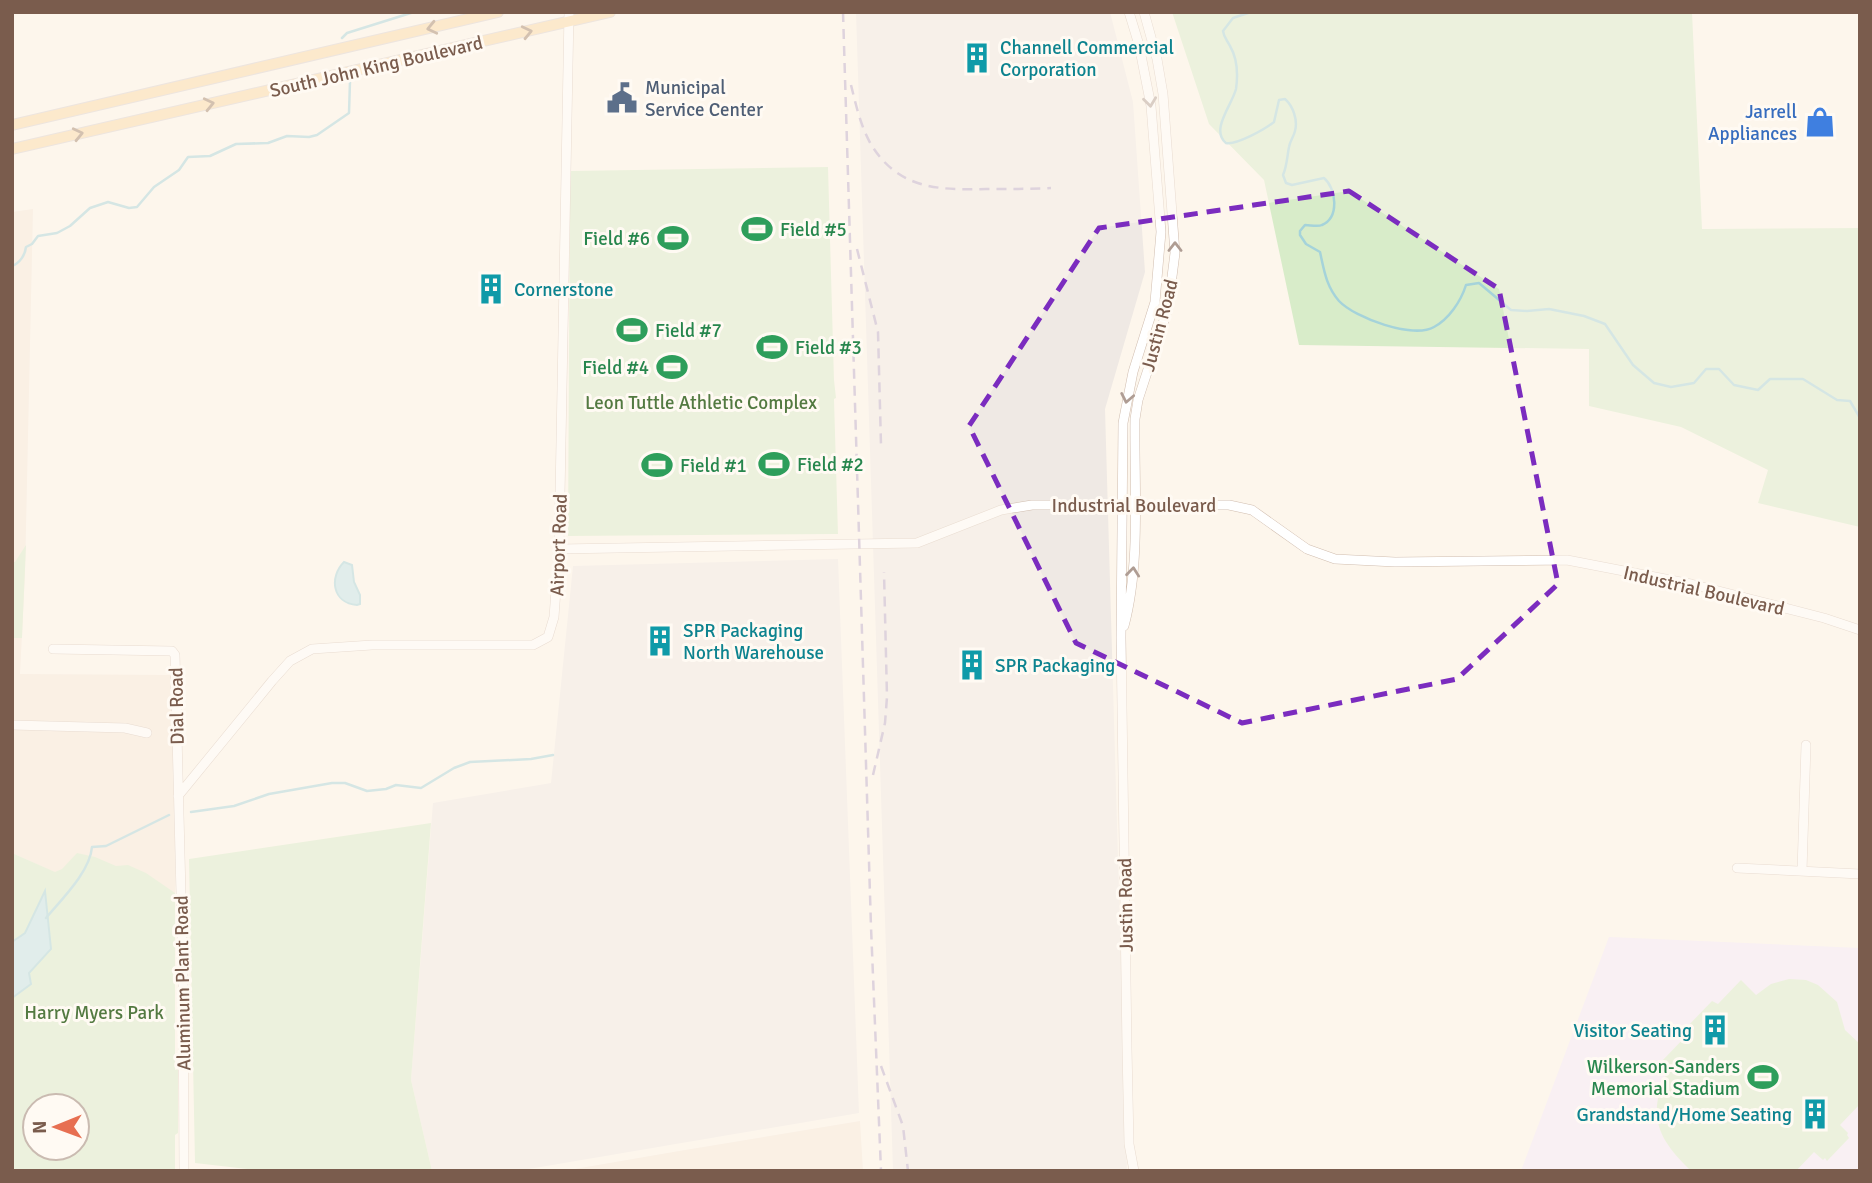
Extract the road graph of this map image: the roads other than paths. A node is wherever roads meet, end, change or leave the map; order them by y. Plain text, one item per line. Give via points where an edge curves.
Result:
1 (498, 12) edge
2 (610, 12) edge
3 (1129, 12) edge
4 (1144, 12) edge
5 (568, 17) edge
6 (138, 97) junction
7 (143, 119) junction
8 (12, 125) edge
9 (12, 149) edge
10 (1133, 372) junction
11 (1146, 376) junction
12 (1121, 506) junction
13 (1134, 506) junction
14 (559, 549) junction
15 (1860, 630) edge
16 (1121, 638) junction
17 (53, 649) dead end
18 (12, 725) edge
19 (147, 733) dead end
20 (1806, 745) dead end
21 (178, 796) junction
22 (1737, 868) dead end
23 (1802, 871) junction
24 (1860, 874) edge
25 (184, 1171) edge
26 (1134, 1171) edge

1 -> 6 main road, South John King Boulevard
2 - 5 main road, South John King Boulevard
3 -> 10 street, Justin Road via 1151,106 1161,232 1155,302
11 -> 4 street, Justin Road via 1168,308 1175,253 1163,94
7 -> 5 main road, South John King Boulevard
5 - 14 street, Airport Road
6 - 7 main road
6 - 8 main road, South John King Boulevard
9 -> 7 main road, South John King Boulevard
10 - 11 street
10 -> 12 street, Justin Road via 1123,423
11 - 13 street, Justin Road via 1135,419
12 - 13 street, Industrial Boulevard
12 - 14 street, Industrial Boulevard via 1013,507 917,543
12 - 16 street, Justin Road
13 - 15 street, Industrial Boulevard via 1228,505 1252,510 1307,549 1346,560 1567,560 1691,584
16 -> 13 street, Justin Road via 1134,562
14 - 21 street, Airport Road via 548,637 533,645 313,649 290,661
16 - 26 street, Justin Road via 1128,1111
17 - 21 street, Dial Road via 173,652
18 - 19 street via 125,728
20 - 23 street
21 - 25 street, Aluminum Plant Road
22 - 23 street
23 - 24 street

